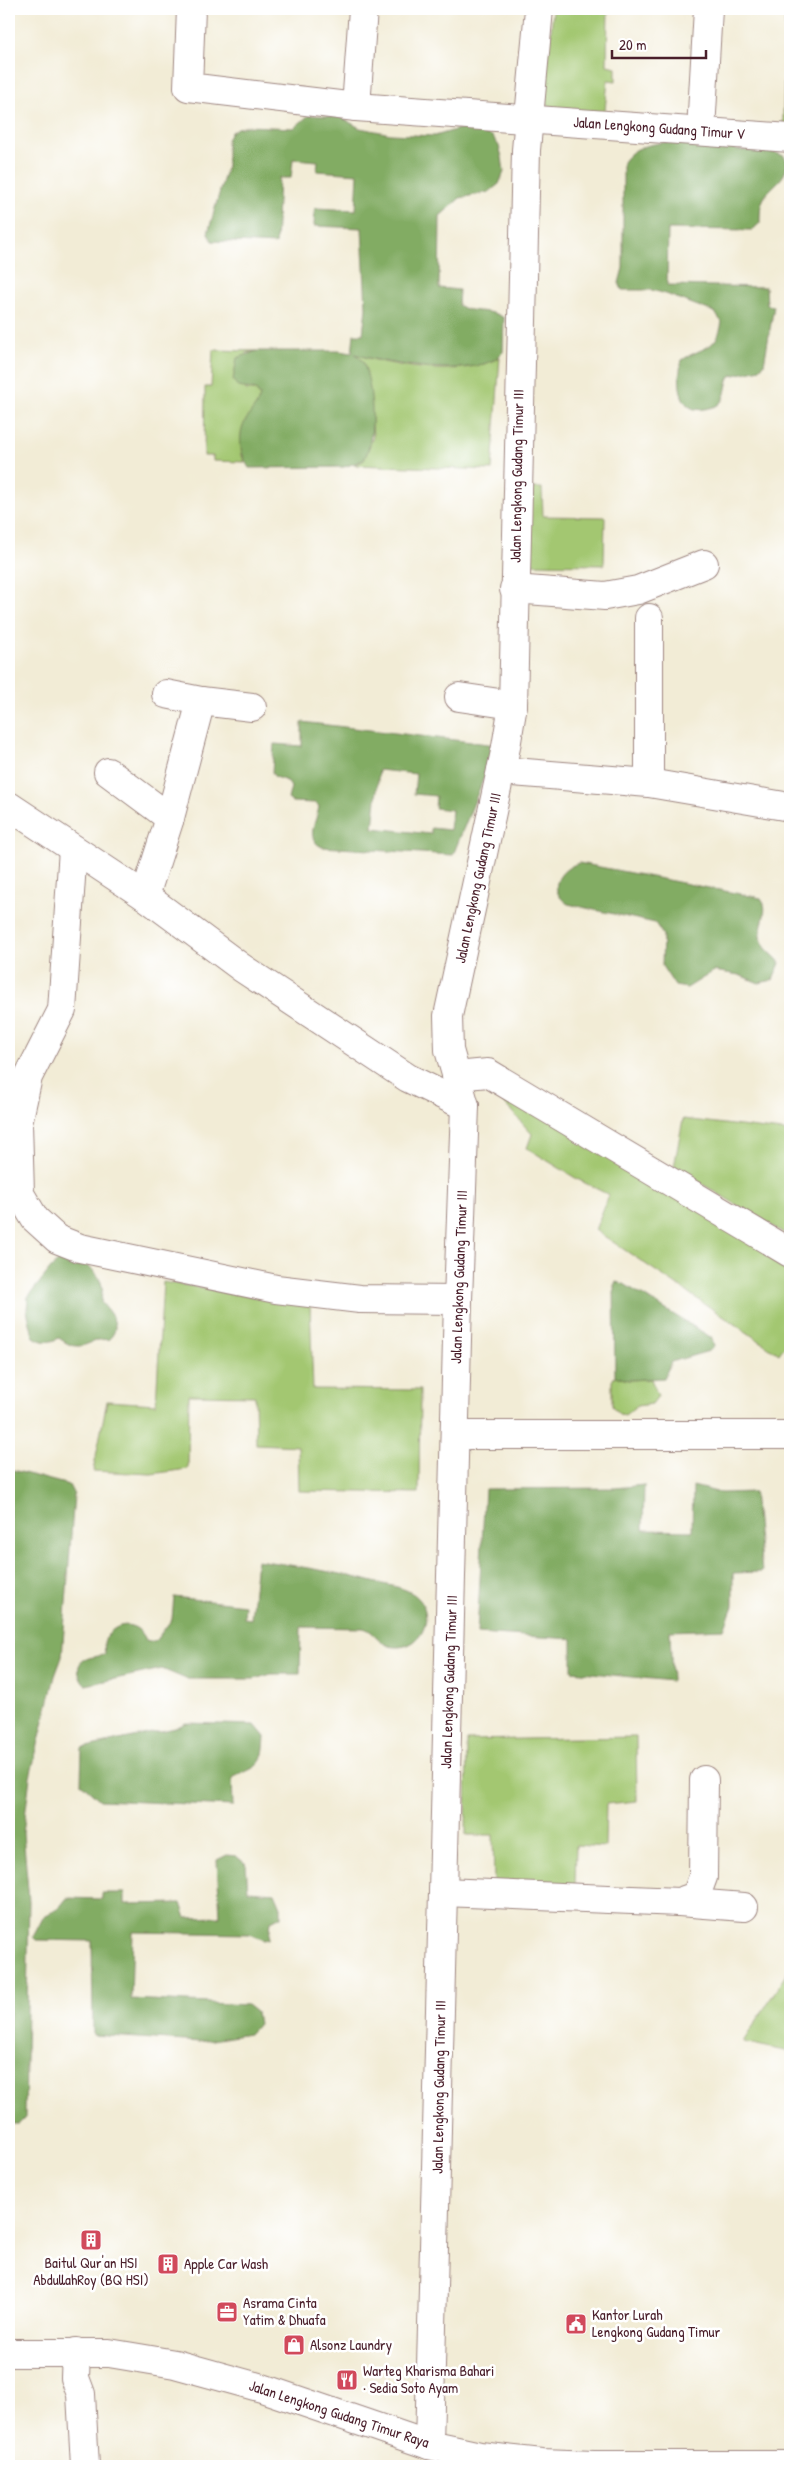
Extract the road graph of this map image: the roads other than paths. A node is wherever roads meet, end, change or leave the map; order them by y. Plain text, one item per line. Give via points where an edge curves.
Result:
1 (192, 9) edge
2 (363, 9) edge
3 (539, 9) edge
4 (708, 9) edge
5 (356, 107) junction
6 (527, 118) junction
7 (701, 130) junction
8 (790, 138) edge
9 (704, 564) dead end
10 (514, 589) junction
11 (649, 618) dead end
12 (166, 694) dead end
13 (459, 697) dead end
14 (201, 701) junction
15 (513, 705) junction
16 (252, 707) dead end
17 (501, 771) junction
18 (108, 772) dead end
19 (648, 783) junction
20 (9, 806) edge
21 (790, 807) edge
22 (170, 818) junction
23 (73, 849) junction
24 (145, 896) junction
25 (456, 1076) junction
26 (465, 1106) junction
27 (790, 1253) edge
28 (458, 1300) junction
29 (455, 1434) junction
30 (790, 1434) edge
31 (704, 1780) dead end
32 (443, 1892) junction
33 (679, 1902) junction
34 (744, 1907) dead end
35 (76, 2352) junction
36 (9, 2353) edge
37 (429, 2445) junction
38 (790, 2465) edge
39 (85, 2466) edge

1 - 5 street, Jalan Lengkong Gudang Timur V via 188,87
2 - 5 street
3 - 6 street, Jalan Lengkong Gudang Timur III
4 - 7 street
5 - 6 street, Jalan Lengkong Gudang Timur V
6 - 7 street, Jalan Lengkong Gudang Timur V
6 - 10 street, Jalan Lengkong Gudang Timur III
7 - 8 street, Jalan Lengkong Gudang Timur V
9 - 10 street via 638,590 605,596
10 - 15 street, Jalan Lengkong Gudang Timur III
11 - 19 street
12 - 14 street
13 - 15 street
14 - 16 street
14 - 22 street
15 - 17 street, Jalan Lengkong Gudang Timur III
17 - 19 street
17 - 25 street, Jalan Lengkong Gudang Timur III via 448,1016 449,1050
18 - 22 street
19 - 21 street
20 - 23 street
22 - 24 street
23 - 24 street
23 - 28 street via 62,1010 28,1077 18,1123 20,1194 35,1219 57,1239 80,1248 276,1289 360,1299
24 - 26 street via 242,968 383,1062
25 - 26 street, Jalan Lengkong Gudang Timur III
25 - 27 street via 488,1073
26 - 28 street, Jalan Lengkong Gudang Timur III
28 - 29 street, Jalan Lengkong Gudang Timur III
29 - 30 street
29 - 32 street, Jalan Lengkong Gudang Timur III
31 - 33 street via 703,1877 696,1896
32 - 33 street
32 - 37 street, Jalan Lengkong Gudang Timur III
33 - 34 street
35 - 36 street, Jalan Lengkong Gudang Timur Raya
35 - 37 street, Jalan Lengkong Gudang Timur Raya via 118,2354 190,2368 262,2388
35 - 39 street
37 - 38 street, Jalan Lengkong Gudang Timur Raya via 480,2456 542,2463

